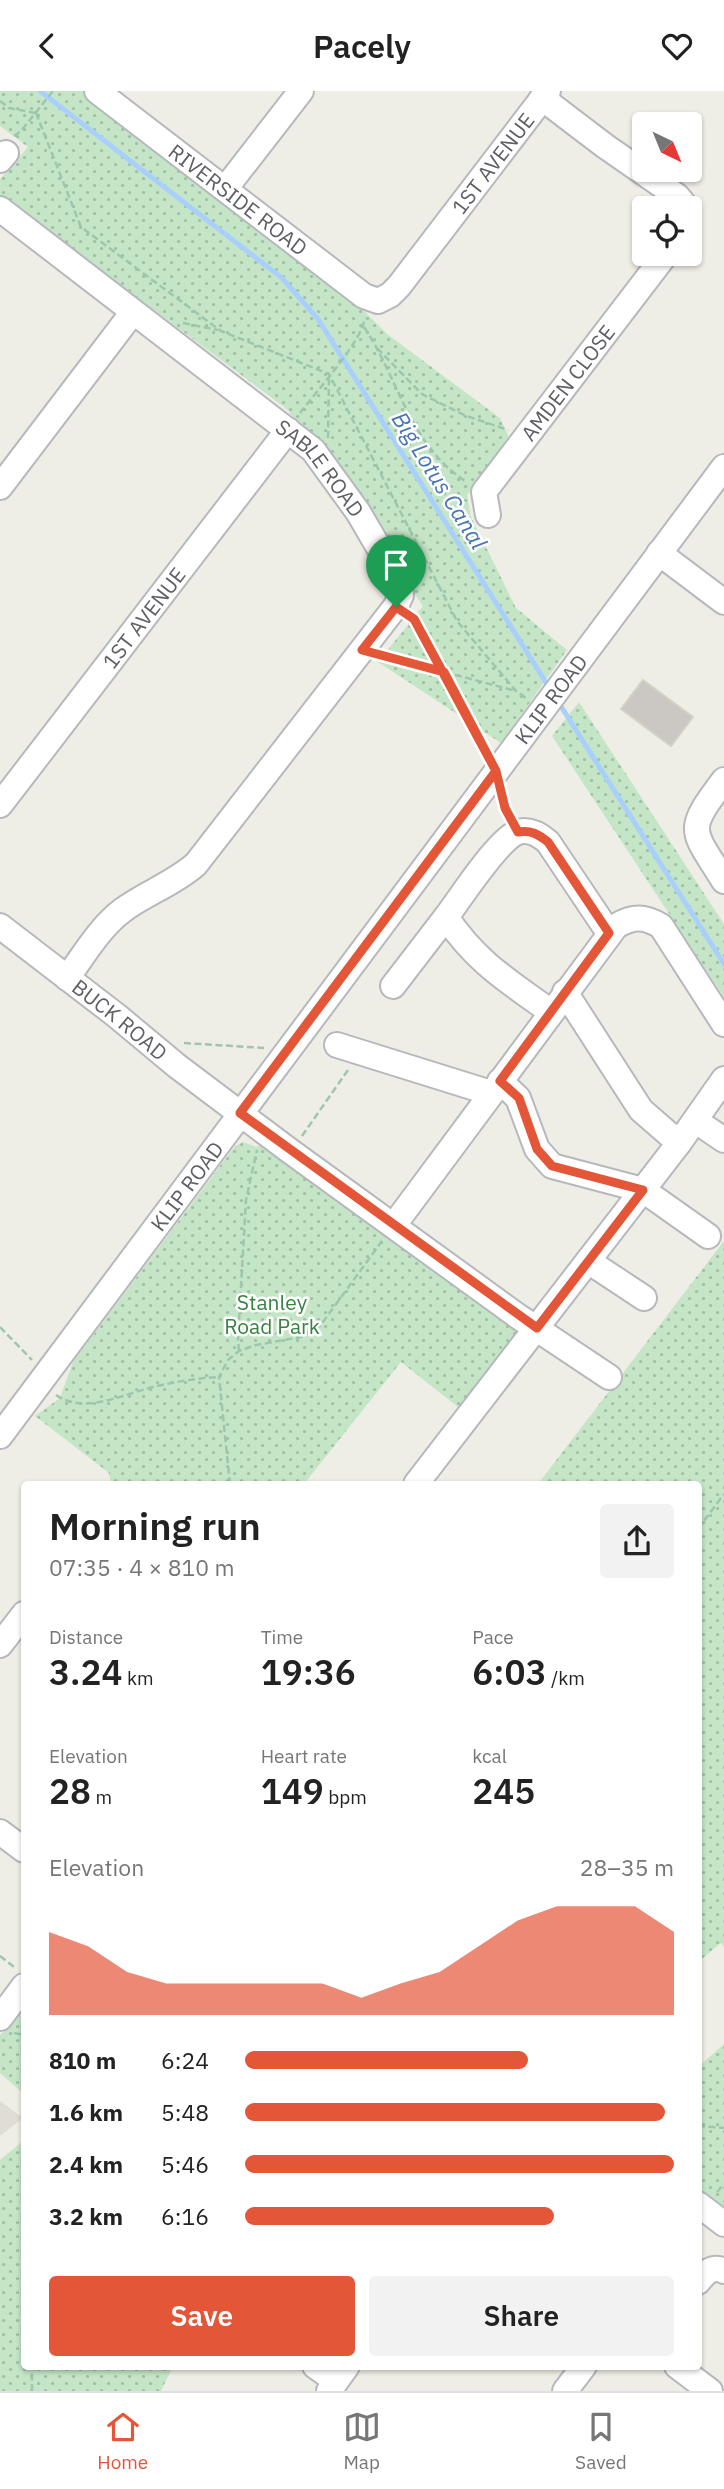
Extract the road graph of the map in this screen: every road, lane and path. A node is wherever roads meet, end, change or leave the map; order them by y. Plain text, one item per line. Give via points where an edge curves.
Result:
1 (53, 91) edge
2 (97, 91) edge
3 (302, 91) edge
4 (545, 95) edge
5 (0, 101) edge
6 (36, 113) junction
7 (6, 150) edge
8 (225, 189) junction
9 (677, 196) edge
10 (0, 209) edge
11 (657, 266) edge
12 (375, 306) junction
13 (133, 312) junction
14 (364, 327) junction
15 (375, 346) junction
16 (329, 375) junction
17 (293, 422) junction
18 (526, 437) junction
19 (328, 467) junction
20 (724, 467) edge
21 (0, 487) edge
22 (486, 503) joint
23 (659, 553) junction
24 (724, 602) edge
25 (396, 607) junction
26 (362, 650) junction
27 (444, 672) junction
28 (516, 691) dead end
29 (496, 771) junction
30 (724, 780) edge
31 (0, 805) edge
32 (518, 832) junction
33 (724, 881) edge
34 (446, 917) junction
35 (0, 926) edge
36 (609, 933) junction
37 (67, 978) junction
38 (393, 986) dead end
39 (565, 992) junction
40 (551, 1012) junction
41 (724, 1024) edge
42 (290, 1046) junction
43 (348, 1048) joint
44 (158, 1049) junction
45 (724, 1079) edge
46 (495, 1087) junction
47 (240, 1113) junction
48 (696, 1121) junction
49 (724, 1140) edge
50 (259, 1142) dead end
51 (679, 1143) junction
52 (290, 1151) junction
53 (643, 1190) junction
54 (390, 1230) junction
55 (708, 1236) dead end
56 (588, 1261) junction
57 (644, 1298) dead end
58 (0, 1328) edge
59 (537, 1328) junction
60 (239, 1351) junction
61 (46, 1374) junction
62 (219, 1377) junction
63 (609, 1377) dead end
64 (58, 1396) dead end
65 (0, 1436) edge
66 (230, 1481) edge
67 (418, 1481) edge
68 (724, 1494) edge
69 (702, 1524) edge
70 (21, 1618) edge
71 (0, 1645) edge
72 (0, 1832) edge
73 (21, 1848) edge
74 (0, 1956) edge
75 (20, 1978) edge
76 (0, 2018) edge
77 (702, 2126) edge
78 (724, 2128) edge
79 (702, 2210) edge
80 (724, 2224) edge
81 (724, 2271) edge
82 (702, 2278) edge
83 (32, 2370) edge
84 (322, 2370) edge
85 (581, 2370) edge
86 (682, 2370) edge
87 (337, 2379) edge
88 (32, 2391) edge
89 (565, 2391) edge
90 (710, 2391) edge

1 - 6 path
2 - 8 street, RIVERSIDE ROAD
3 - 8 street
4 - 9 street via 605,146
4 - 12 street, 1ST AVENUE via 399,286
5 - 6 path via 9,108
6 - 7 path
8 - 12 street, RIVERSIDE ROAD
10 - 13 street, SABLE ROAD
11 - 18 street, AMDEN CLOSE
12 - 14 path
13 - 17 street, SABLE ROAD
13 - 21 street
14 - 15 path
14 - 16 path
15 - 18 path via 422,394
15 - 22 path via 426,443
16 - 17 path
16 - 19 path
17 - 19 street, SABLE ROAD
17 - 31 street, 1ST AVENUE
18 - 22 street, AMDEN CLOSE
19 - 25 street, SABLE ROAD via 394,571 401,595
20 - 23 street, KLIP ROAD
23 - 24 street
23 - 29 street, KLIP ROAD
25 - 26 street
25 - 27 path via 414,619
26 - 27 path
26 - 37 street via 197,864 120,912
27 - 28 path
27 - 29 path
29 - 32 path via 505,808
29 - 42 street, KLIP ROAD
30 - 33 street via 695,824 698,839
32 - 34 street via 504,840
32 - 36 street via 538,834 548,842
34 - 38 street
34 - 40 street via 481,961
35 - 37 street, BUCK ROAD
36 - 39 street
36 - 41 street via 631,918 649,918 661,926
37 - 44 street, BUCK ROAD
39 - 40 street
39 - 51 street via 641,1110
40 - 46 street
42 - 44 path via 172,1042
42 - 47 street, KLIP ROAD
43 - 46 street
43 - 52 path via 332,1095
44 - 47 street, BUCK ROAD
45 - 48 street
46 - 53 street via 519,1098 537,1149 552,1166
46 - 54 street
47 - 52 street, BUCK ROAD
47 - 61 street, KLIP ROAD
48 - 49 street
48 - 51 street
50 - 60 path via 246,1200
51 - 53 street
52 - 54 street, BUCK ROAD
53 - 55 street
53 - 56 street
54 - 59 street, BUCK ROAD
54 - 60 path via 320,1326 301,1337
56 - 57 street
56 - 59 street
58 - 61 path
59 - 63 street, BUCK ROAD
59 - 67 street
60 - 62 path
61 - 65 street, KLIP ROAD
62 - 64 path via 91,1403
62 - 66 path
68 - 69 path
70 - 71 street
72 - 73 street
74 - 75 path
75 - 76 street
77 - 78 path
79 - 80 street
81 - 82 street via 710,2269
83 - 88 path
84 - 87 street
85 - 89 street
86 - 90 street

